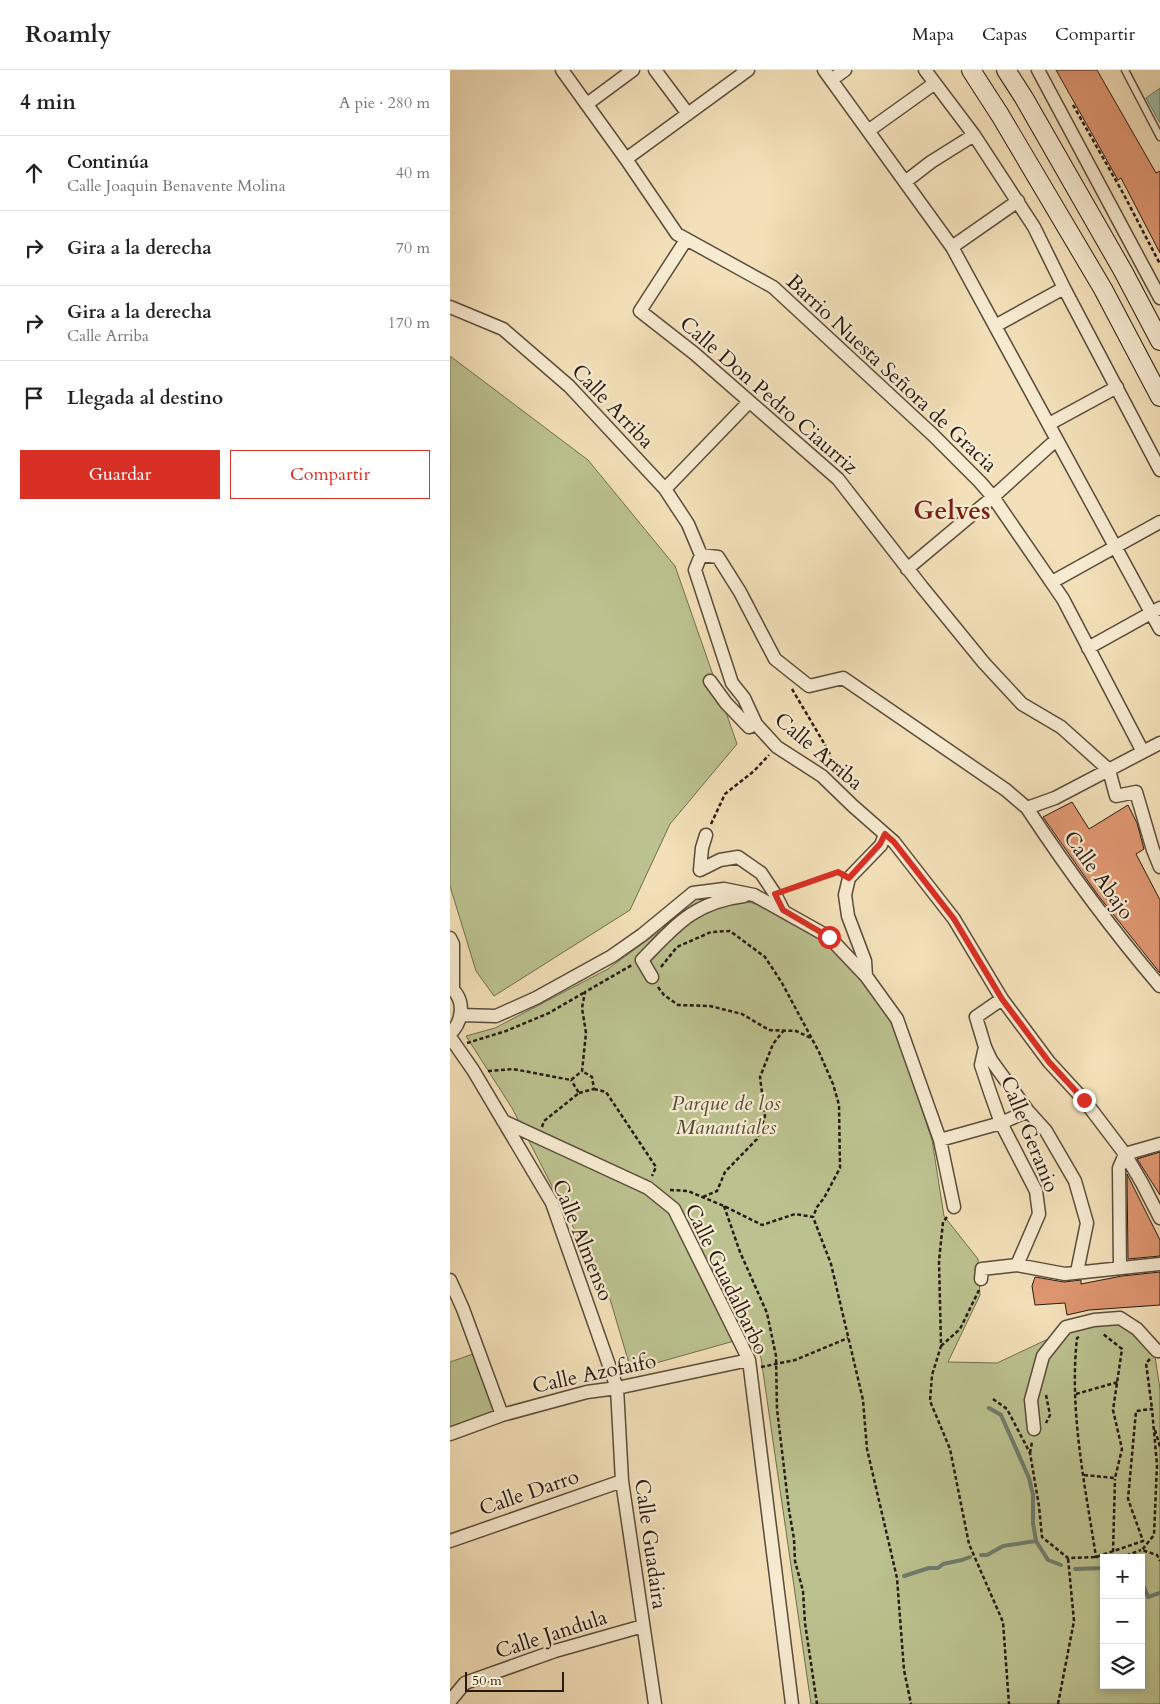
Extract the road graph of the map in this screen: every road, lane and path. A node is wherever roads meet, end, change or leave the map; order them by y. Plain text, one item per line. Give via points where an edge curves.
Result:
1 (562, 70) edge
2 (634, 70) edge
3 (655, 70) edge
4 (845, 70) edge
5 (925, 70) edge
6 (971, 70) edge
7 (1006, 70) edge
8 (1038, 70) edge
9 (1125, 70) edge
10 (739, 73) edge
11 (827, 75) edge
12 (935, 84) junction
13 (1072, 103) dead end
14 (587, 104) junction
15 (688, 114) junction
16 (868, 131) junction
17 (974, 135) junction
18 (1160, 136) edge
19 (626, 159) junction
20 (905, 182) junction
21 (1018, 201) junction
22 (686, 240) junction
23 (952, 247) junction
24 (1160, 264) edge
25 (1064, 288) junction
26 (1160, 298) edge
27 (450, 307) edge
28 (995, 326) junction
29 (1160, 341) edge
30 (1117, 387) junction
31 (1160, 397) edge
32 (750, 402) junction
33 (1049, 424) junction
34 (1056, 440) junction
35 (1160, 470) edge
36 (665, 489) junction
37 (993, 497) junction
38 (1160, 522) edge
39 (1116, 546) junction
40 (701, 555) junction
41 (907, 568) junction
42 (1052, 582) junction
43 (1156, 610) edge
44 (1160, 629) edge
45 (1088, 648) junction
46 (785, 667) junction
47 (710, 682) dead end
48 (756, 724) junction
49 (1160, 743) edge
50 (777, 746) junction
51 (1143, 752) junction
52 (1109, 770) junction
53 (836, 788) junction
54 (1027, 808) junction
55 (706, 834) joint
56 (885, 834) junction
57 (1160, 867) edge
58 (849, 878) junction
59 (775, 894) junction
60 (754, 895) junction
61 (783, 910) junction
62 (450, 938) edge
63 (642, 960) junction
64 (866, 976) junction
65 (652, 977) junction
66 (1160, 986) edge
67 (451, 988) edge
68 (585, 992) junction
69 (1002, 999) junction
70 (460, 1015) junction
71 (784, 1030) junction
72 (811, 1038) junction
73 (452, 1039) edge
74 (985, 1047) junction
75 (582, 1071) junction
76 (474, 1072) junction
77 (572, 1080) junction
78 (594, 1089) junction
79 (579, 1093) junction
80 (1028, 1111) junction
81 (503, 1121) junction
82 (1002, 1123) junction
83 (539, 1138) junction
84 (940, 1140) junction
85 (1160, 1144) edge
86 (1125, 1154) junction
87 (648, 1188) junction
88 (702, 1197) junction
89 (1156, 1201) edge
90 (724, 1206) junction
91 (954, 1208) joint
92 (813, 1217) junction
93 (1160, 1218) edge
94 (1160, 1264) edge
95 (1017, 1265) junction
96 (1120, 1268) junction
97 (1077, 1272) junction
98 (981, 1274) joint
99 (450, 1280) edge
100 (1095, 1332) dead end
101 (1082, 1334) dead end
102 (848, 1338) junction
103 (1077, 1338) junction
104 (1070, 1343) dead end
105 (942, 1346) junction
106 (1159, 1351) edge
107 (776, 1363) junction
108 (749, 1365) junction
109 (1118, 1382) junction
110 (617, 1388) junction
111 (1046, 1394) dead end
112 (1076, 1394) junction
113 (993, 1399) dead end
114 (1152, 1409) junction
115 (502, 1415) junction
116 (1034, 1429) junction
117 (450, 1434) edge
118 (1160, 1447) edge
119 (1030, 1453) junction
120 (1084, 1475) junction
121 (1115, 1478) junction
122 (622, 1481) junction
123 (450, 1541) edge
124 (1142, 1550) junction
125 (1112, 1552) junction
126 (1068, 1558) junction
127 (1096, 1558) junction
128 (1160, 1561) edge
129 (643, 1626) junction
130 (450, 1701) edge
131 (655, 1704) edge
132 (792, 1704) edge
133 (816, 1704) edge
134 (911, 1704) edge
135 (1009, 1704) edge
136 (1058, 1704) edge

1 - 14 street, Barrio Nuesta Señora de Gracia
2 - 14 street
3 - 15 street
4 - 11 street
5 - 12 street
6 - 31 main road via 1103,289
7 - 29 main road
8 - 26 street
9 - 18 lane
10 - 15 street
11 - 16 street
12 - 16 street
12 - 17 street
13 - 24 path
14 - 19 street, Barrio Nuesta Señora de Gracia
15 - 19 street
16 - 20 street
17 - 20 street
17 - 21 street
19 - 22 street, Barrio Nuesta Señora de Gracia via 677,234
20 - 23 street
21 - 23 street
21 - 25 street
22 - 32 street, Calle Don Pedro Ciaurriz via 640,311
22 - 37 street, Barrio Nuesta Señora de Gracia via 773,287 934,435
23 - 28 street
25 - 28 street
25 - 30 street
27 - 36 street, Calle Arriba via 503,329 569,386
28 - 33 street
30 - 33 street
30 - 35 street
32 - 36 street
32 - 41 street, Calle Don Pedro Ciaurriz via 838,479
33 - 34 street
34 - 37 street
34 - 39 street
36 - 40 street, Calle Arriba via 688,524
37 - 41 street
37 - 42 street, Barrio Nuesta Señora de Gracia
38 - 39 street
39 - 42 street
39 - 43 street
40 - 46 street via 718,557 775,659
40 - 48 street, Calle Arriba via 695,570 732,683 744,698
41 - 52 street, Calle Don Pedro Ciaurriz via 984,663 1022,704 1061,726
42 - 45 street, Barrio Nuesta Señora de Gracia
43 - 44 street
43 - 45 street
45 - 51 street, Barrio Nuesta Señora de Gracia
46 - 53 path via 792,690 828,750 841,780
46 - 54 street, Calle Abajo via 809,686 843,678 1006,790
47 - 48 street via 749,727
48 - 50 street, Calle Arriba
49 - 51 street
50 - 53 street, Calle Arriba
50 - 55 path via 754,771 725,794
51 - 52 street
52 - 54 street via 1055,798
52 - 57 street via 1116,796 1136,792
53 - 56 street, Calle Arriba
54 - 66 street, Calle Abajo via 1115,932
55 - 59 street via 700,870 720,860 738,857 761,873
56 - 58 street
56 - 69 street, Calle Arriba via 954,919
58 - 59 path via 838,872
58 - 64 street via 845,895 848,916 865,961
59 - 61 street
60 - 61 street
60 - 63 street via 716,902 693,913
60 - 70 street via 724,890 693,893 612,956 536,998 496,1016
61 - 64 street via 829,937
62 - 67 street via 453,944
63 - 65 street
63 - 68 path
64 - 84 street via 897,1019
65 - 71 path via 664,995 678,1006 710,1006 742,1014 769,1030
65 - 72 path via 676,947 711,932 730,931 765,957
67 - 70 street via 459,998
68 - 73 path via 506,1032
68 - 75 path via 582,1008 586,1033
69 - 74 street, Calle Geranio via 976,1016
69 - 86 street, Calle Arriba
70 - 73 street
71 - 72 path
71 - 88 path via 773,1044 760,1077 765,1116 756,1139 725,1172 717,1191
72 - 92 path via 833,1084 839,1105 840,1135 840,1168
73 - 76 street, Calle Almenso
74 - 80 street
74 - 82 street, Calle Geranio via 981,1064
75 - 77 path
75 - 78 path via 592,1077
76 - 77 path via 512,1069
76 - 81 street, Calle Almenso
77 - 79 path
78 - 79 path
78 - 87 path via 606,1092 656,1167
79 - 83 path via 544,1121
80 - 82 street
80 - 97 street via 1046,1131 1076,1181 1086,1223
81 - 83 street, Calle Guadalbarbo
81 - 110 street, Calle Almenso via 552,1203
82 - 84 street
82 - 95 street, Calle Geranio via 1036,1191 1039,1214
83 - 87 street, Calle Guadalbarbo
84 - 91 street
85 - 86 street
86 - 89 street, Calle Arriba
86 - 96 street via 1119,1168
87 - 88 path via 688,1191
87 - 108 street, Calle Guadalbarbo via 674,1209
88 - 90 path
89 - 93 street, Calle Arriba
90 - 92 path via 762,1225 795,1214
90 - 107 path via 767,1313
91 - 105 path via 943,1222 939,1261
92 - 102 path via 831,1264
94 - 96 street
95 - 97 street via 1065,1274
95 - 98 street
96 - 97 street
98 - 105 path via 978,1293 960,1329
99 - 115 street
100 - 109 path via 1104,1333 1122,1349
101 - 103 path
102 - 107 path via 795,1360
102 - 134 path via 863,1400 867,1449 897,1578 904,1670
103 - 104 path
103 - 112 path
105 - 135 path via 932,1375 930,1401 950,1449 969,1544 1003,1622
106 - 114 path via 1146,1364
106 - 116 street via 1137,1329 1120,1318 1066,1327 1043,1356 1031,1400
107 - 108 path
107 - 133 path via 777,1409
108 - 110 street, Calle Azofaifo
108 - 132 street, Calle Guadalbarbo
109 - 112 path
109 - 121 path via 1113,1410 1122,1449
110 - 115 street, Calle Azofaifo via 587,1392
110 - 122 street, Calle Guadaira
111 - 116 path via 1050,1414 1044,1431
112 - 120 path
113 - 119 path via 1007,1409
114 - 118 path
114 - 124 path via 1157,1464 1154,1535
114 - 125 path via 1136,1411 1128,1499 1144,1541
115 - 117 street, Calle Azofaifo
116 - 119 path
119 - 126 path via 1042,1537
120 - 121 path
120 - 127 path
121 - 125 path
122 - 123 street, Calle Darro
122 - 129 street, Calle Guadaira
124 - 127 path via 1122,1557
124 - 128 path via 1157,1555
125 - 127 path
126 - 127 path
126 - 136 path via 1074,1621
129 - 130 street, Calle Jandula via 465,1683
129 - 131 street, Calle Guadaira

